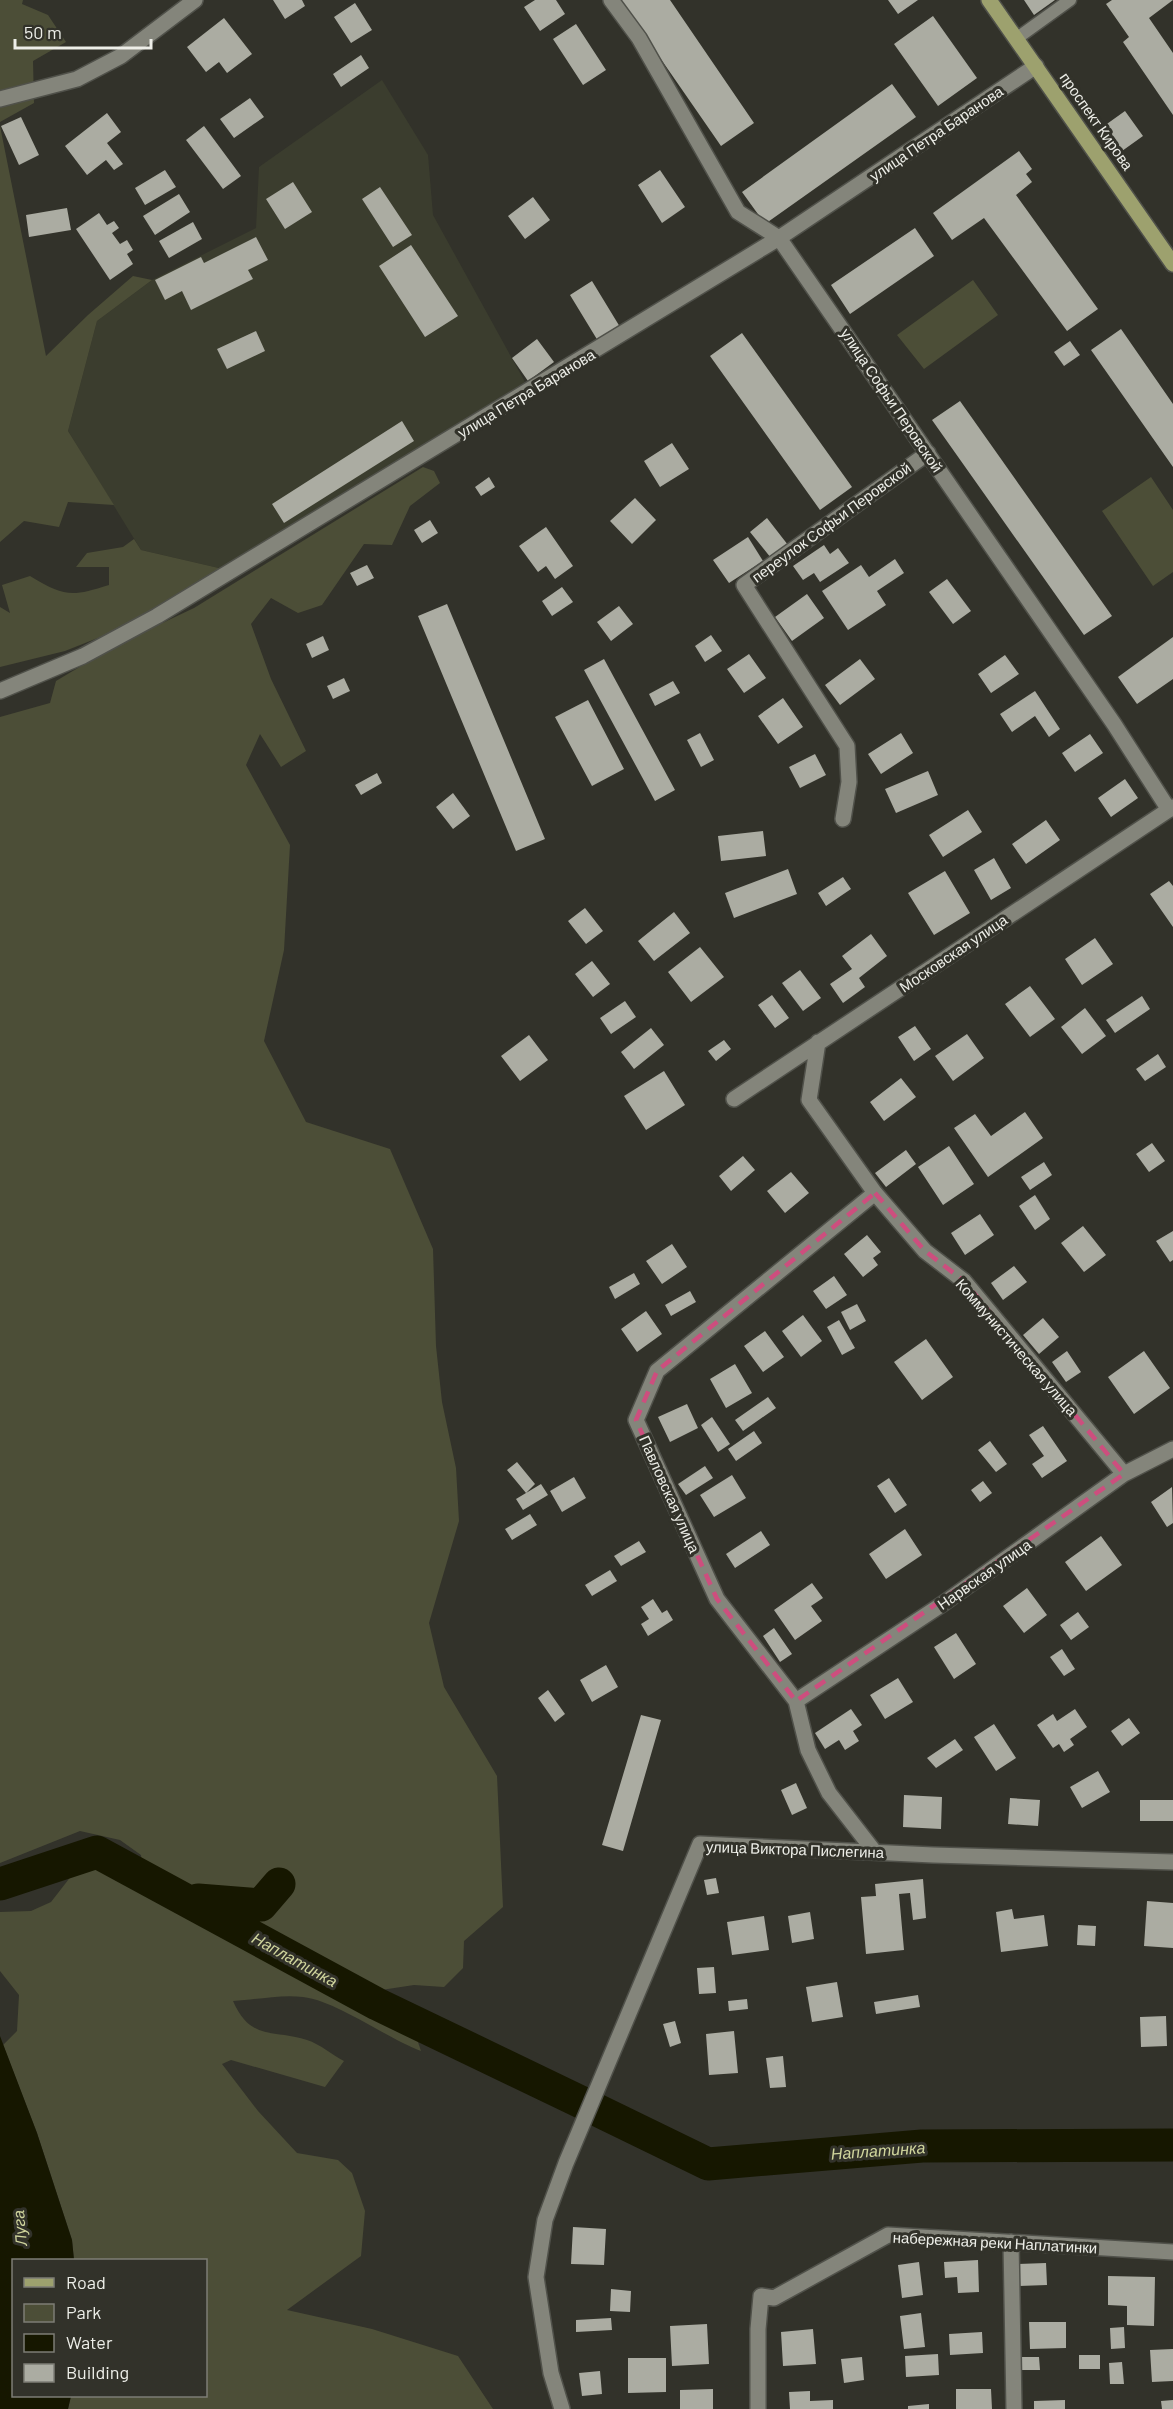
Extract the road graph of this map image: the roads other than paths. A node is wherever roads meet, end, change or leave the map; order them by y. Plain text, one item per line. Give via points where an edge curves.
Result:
1 (195, 0) edge
2 (611, 0) edge
3 (989, 0) edge
4 (1070, 0) edge
5 (1016, 39) junction
6 (1036, 66) junction
7 (0, 99) edge
8 (779, 238) junction
9 (1173, 264) edge
10 (928, 453) junction
11 (0, 691) edge
12 (1171, 808) edge
13 (843, 819) dead end
14 (818, 1042) junction
15 (734, 1100) dead end
16 (875, 1193) junction
17 (1172, 1452) edge
18 (1124, 1474) junction
19 (796, 1701) junction
20 (874, 1851) junction
21 (1173, 1862) edge
22 (1011, 2242) junction
23 (1173, 2252) edge
24 (562, 2409) edge
25 (758, 2409) edge
26 (1014, 2409) edge

1 - 7 street via 121,56 77,79
2 - 8 street, улица Софьи Перовской via 639,38 738,212
3 - 5 main road, проспект Кирова
4 - 5 street
5 - 6 main road, проспект Кирова
6 - 8 street, улица Петра Баранова
6 - 9 main road, проспект Кирова
8 - 10 street, улица Софьи Перовской
8 - 11 street, улица Петра Баранова via 157,616 83,656
10 - 12 street, улица Софьи Перовской
10 - 13 street, переулок Софьи Перовской via 744,585 848,746 849,782
12 - 14 street, Московская улица
14 - 15 street, Московская улица
14 - 16 street, Коммунистическая улица via 809,1100
16 - 18 street, Коммунистическая улица via 925,1251 964,1281
16 - 19 street, Павловская улица via 657,1371 636,1420 717,1599
17 - 18 street, Нарвская улица
18 - 19 street, Нарвская улица via 944,1603
19 - 20 street, Павловская улица via 808,1750 829,1793
20 - 21 street, улица Виктора Пислегина
20 - 24 street, улица Виктора Пислегина via 700,1844 566,2163 546,2220 536,2277 551,2373
22 - 23 street, набережная реки Наплатинки
22 - 25 street, набережная реки Наплатинки via 888,2235 774,2298 761,2296
22 - 26 street

